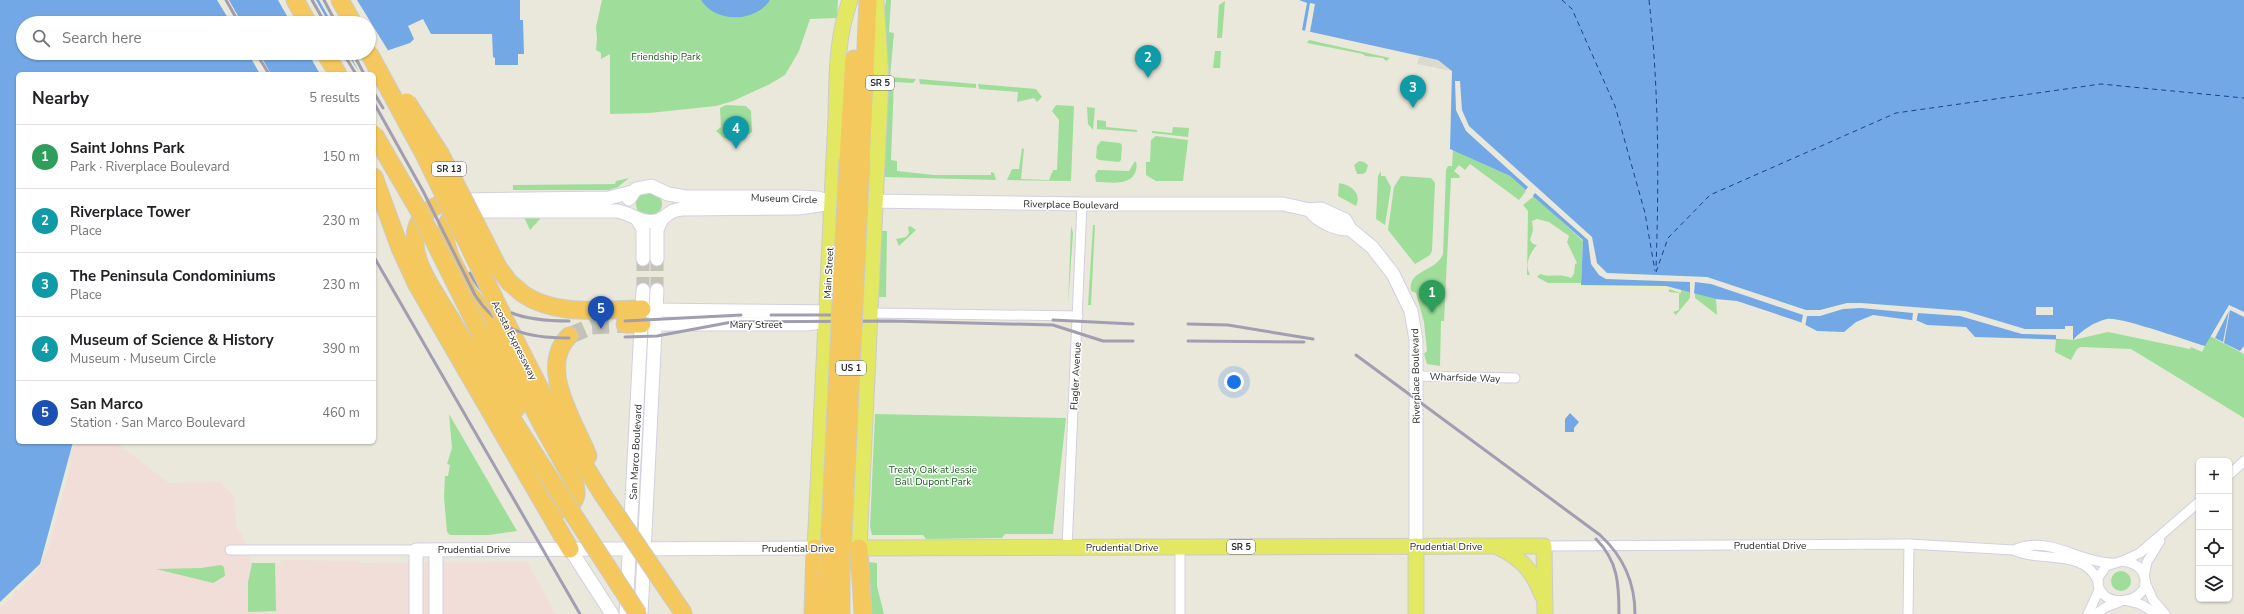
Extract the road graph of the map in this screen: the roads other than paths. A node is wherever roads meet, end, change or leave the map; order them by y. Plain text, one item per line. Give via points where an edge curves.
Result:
1 (295, 0) edge
2 (340, 0) edge
3 (850, 0) edge
4 (860, 0) edge
5 (868, 0) edge
6 (876, 0) edge
7 (304, 16) edge
8 (349, 16) edge
9 (861, 26) junction
10 (376, 57) edge
11 (328, 60) edge
12 (329, 60) edge
13 (373, 60) edge
14 (332, 72) edge
15 (337, 72) edge
16 (376, 137) edge
17 (376, 183) edge
18 (632, 192) junction
19 (664, 192) junction
20 (874, 201) junction
21 (832, 202) junction
22 (562, 204) junction
23 (1082, 204) junction
24 (463, 205) junction
25 (664, 216) junction
26 (635, 217) junction
27 (643, 259) tunnel mouth
28 (657, 259) tunnel mouth
29 (643, 290) tunnel mouth
30 (657, 290) tunnel mouth
31 (870, 313) junction
32 (1078, 316) junction
33 (826, 317) junction
34 (644, 318) junction
35 (447, 322) junction
36 (569, 336) tunnel mouth
37 (1416, 376) junction
38 (1515, 378) dead end
39 (821, 426) junction
40 (864, 427) junction
41 (2243, 463) edge
42 (2232, 472) edge
43 (558, 491) junction
44 (601, 492) junction
45 (542, 503) junction
46 (2196, 505) edge
47 (817, 506) junction
48 (860, 508) junction
49 (2165, 533) junction
50 (1909, 544) junction
51 (1416, 546) junction
52 (1495, 546) junction
53 (1544, 546) junction
54 (1180, 547) junction
55 (814, 548) junction
56 (859, 548) junction
57 (1067, 548) junction
58 (570, 549) junction
59 (630, 549) junction
60 (645, 549) junction
61 (230, 550) dead end
62 (416, 550) junction
63 (436, 550) junction
64 (2014, 550) junction
65 (2118, 562) junction
66 (835, 577) junction
67 (2145, 579) junction
68 (2098, 586) junction
69 (416, 599) junction
70 (2124, 602) junction
71 (1544, 609) edge
72 (416, 614) edge
73 (424, 614) edge
74 (436, 614) edge
75 (612, 614) edge
76 (626, 614) edge
77 (638, 614) edge
78 (642, 614) edge
79 (684, 614) edge
80 (813, 614) edge
81 (827, 614) edge
82 (842, 614) edge
83 (864, 614) edge
84 (1180, 614) edge
85 (1416, 614) edge
86 (1908, 614) edge
87 (2088, 614) edge
88 (2096, 614) edge
89 (2158, 614) edge
90 (2165, 614) edge

1 - 7 highway
2 - 8 highway
3 - 9 main road, Main Street / SR 5
4 - 9 highway, US 1
5 - 9 highway, US 1
6 - 9 main road, Main Street / SR 5
9 - 20 main road, Main Street / SR 5 via 881,78
9 - 21 main road, Main Street / SR 5 via 836,75
9 - 66 highway, US 1, bridge
10 - 34 highway, SR 13, bridge via 438,150 498,267 509,282 523,294 540,303 558,308
11 - 14 highway
12 - 15 highway
13 - 44 highway, Acosta Expressway, bridge via 422,151 555,418
16 - 43 highway, bridge via 419,212 541,462
17 - 35 highway via 408,266
18 - 19 main road, Museum Circle via 648,186
18 - 22 main road, Museum Circle
18 - 26 main road via 629,202
19 - 21 main road, Museum Circle via 686,197 810,197
19 - 25 main road via 667,203
20 - 21 main road, Riverplace Boulevard
20 - 23 main road, Riverplace Boulevard
20 - 31 main road, Main Street / SR 5
21 - 25 main road, Museum Circle via 798,208 683,208
21 - 33 main road, Main Street / SR 5
22 - 24 main road, Museum Circle
22 - 26 main road, Museum Circle via 617,211
23 - 32 street, Flagler Avenue
23 - 37 main road, Riverplace Boulevard via 1283,204 1310,210 1321,209 1345,220 1350,229 1382,258 1405,296 1411,311 1416,340
24 - 35 highway via 442,202 429,210 420,222 415,237 421,263
24 - 45 highway via 446,224 446,244 450,256 470,294 490,320 576,488 575,499 566,509 555,510
25 - 26 main road, Museum Circle via 650,222
25 - 28 main road via 657,230
26 - 27 main road via 643,229
29 - 34 main road, San Marco Boulevard
30 - 34 main road, San Marco Boulevard
31 - 32 street, Mary Street
31 - 33 main road, Mary Street
31 - 40 main road, Main Street / SR 5
32 - 57 street, Flagler Avenue
33 - 34 main road, Mary Street
33 - 39 main road, Main Street / SR 5
34 - 59 main road, San Marco Boulevard
34 - 60 main road, San Marco Boulevard
35 - 43 highway
35 - 45 highway
36 - 44 highway via 558,354 556,380
37 - 38 street, Wharfside Way
37 - 51 main road, Riverplace Boulevard
39 - 40 main road
39 - 47 main road, Main Street / SR 5
40 - 48 main road, Main Street / SR 5
41 - 42 street
43 - 77 highway, bridge
44 - 79 highway, Acosta Expressway, bridge
45 - 58 highway
46 - 49 street
47 - 48 main road via 825,522 837,526 851,521
47 - 55 main road, Main Street / SR 5
48 - 56 main road, Main Street / SR 5
49 - 65 street via 2135,556
49 - 67 street via 2147,562
50 - 53 street, Prudential Drive
50 - 64 street, Prudential Drive
50 - 86 street
51 - 52 main road, Prudential Drive / SR 5
51 - 54 main road, Prudential Drive / SR 5
51 - 85 main road
52 - 53 main road, Prudential Drive / SR 5
52 - 71 main road, SR 5 via 1512,553 1531,571
53 - 71 main road, SR 5
54 - 57 main road, Prudential Drive / SR 5
54 - 84 street
55 - 56 main road, Prudential Drive / SR 5
55 - 60 main road, Prudential Drive
55 - 80 highway
56 - 57 main road, Prudential Drive / SR 5
56 - 83 highway
58 - 59 main road, Prudential Drive
58 - 63 main road, Prudential Drive
58 - 75 main road
59 - 60 main road, Prudential Drive
59 - 76 main road, San Marco Boulevard
60 - 78 main road, San Marco Boulevard
61 - 62 street, Prudential Drive
62 - 63 main road, Prudential Drive
62 - 69 main road
63 - 74 main road
64 - 65 street, Prudential Drive via 2026,546 2047,547 2099,562
64 - 68 street, Prudential Drive via 2078,563 2091,571
65 - 67 street via 2136,565
65 - 68 street via 2102,570
66 - 81 highway, US 1
66 - 82 highway, US 1
67 - 70 street via 2139,595
67 - 90 street via 2153,600
68 - 70 street via 2106,598
68 - 87 street
69 - 72 main road
69 - 73 main road
70 - 88 street via 2106,607
70 - 89 street via 2140,604

